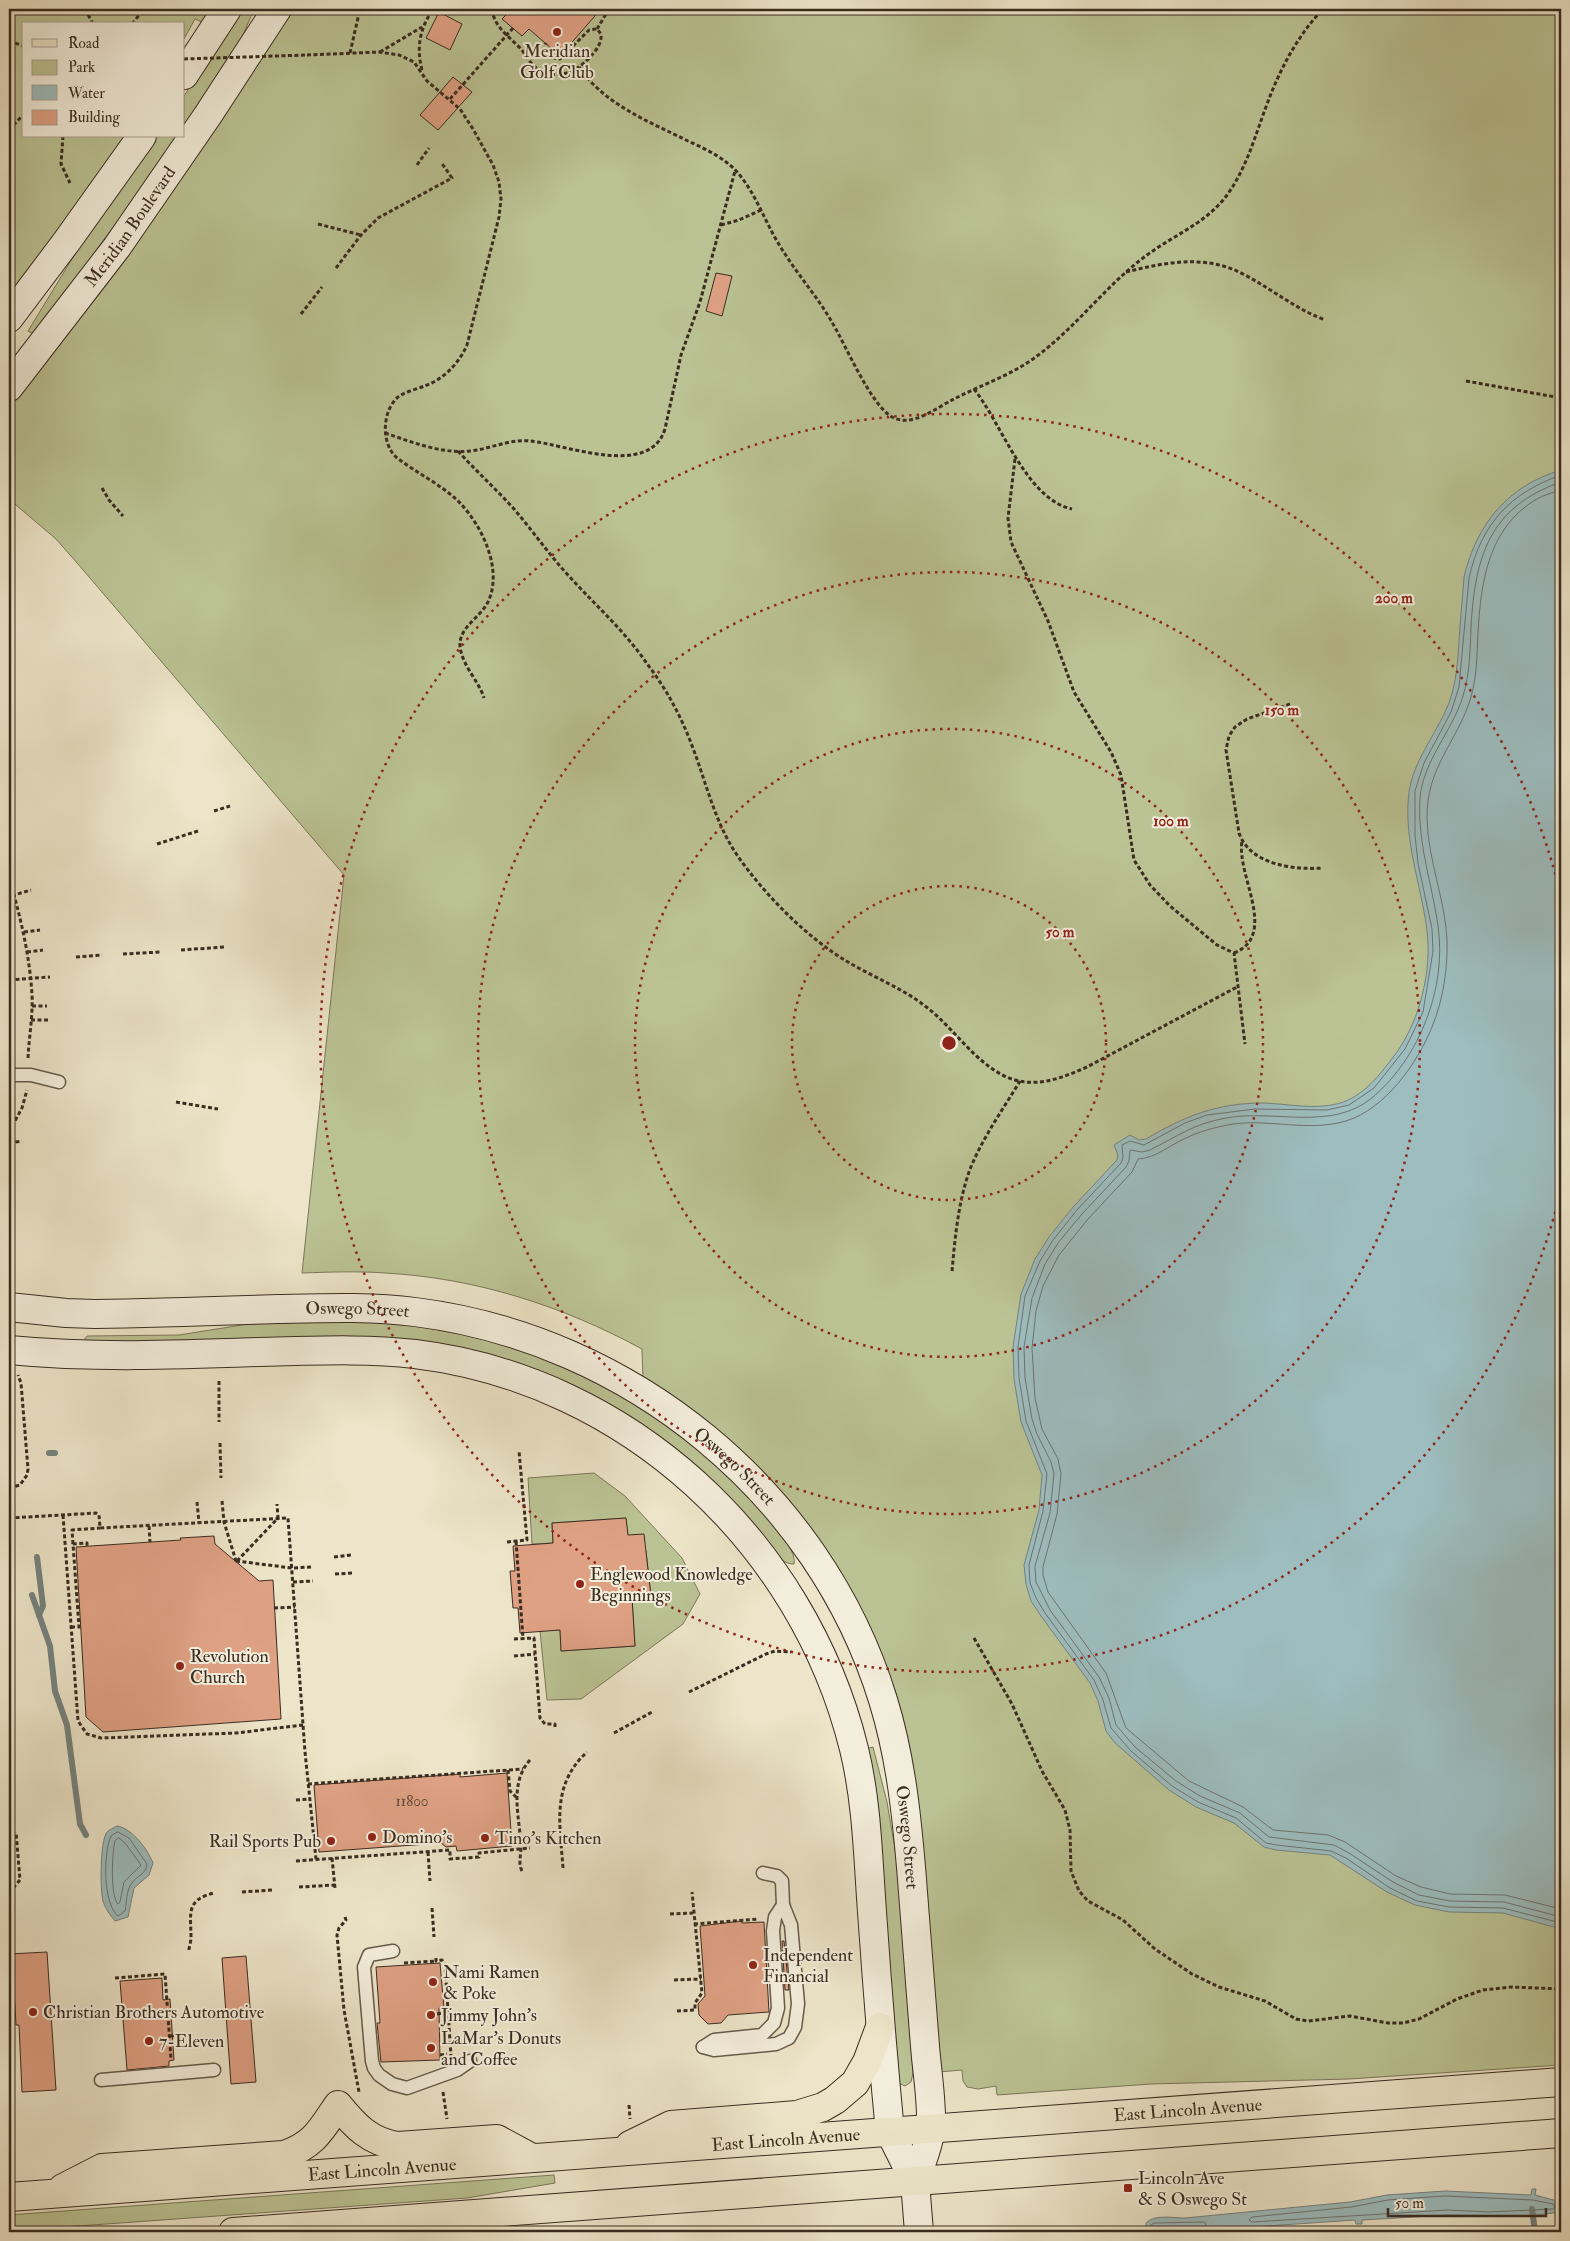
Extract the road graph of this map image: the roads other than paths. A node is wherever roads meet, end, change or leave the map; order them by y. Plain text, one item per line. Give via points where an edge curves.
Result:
1 (227, 9) edge
2 (277, 9) edge
3 (185, 74) edge
4 (141, 138) edge
5 (9, 318) edge
6 (9, 387) edge
7 (12, 1075) dead end
8 (59, 1082) dead end
9 (9, 1307) edge
10 (9, 1350) edge
11 (763, 1873) dead end
12 (783, 1905) junction
13 (393, 1951) dead end
14 (880, 2027) junction
15 (470, 2061) dead end
16 (214, 2070) dead end
17 (101, 2080) dead end
18 (1561, 2082) edge
19 (931, 2129) junction
20 (890, 2132) junction
21 (1561, 2133) edge
22 (615, 2152) junction
23 (532, 2158) junction
24 (915, 2182) junction
25 (51, 2194) junction
26 (9, 2197) edge
27 (233, 2232) edge
28 (919, 2232) edge

1 - 3 main road
2 - 6 main road, Meridian Boulevard via 117,247
4 - 5 main road
7 - 8 lane
9 - 19 main road, Oswego Street via 95,1314 368,1308 462,1320 546,1344 592,1364 666,1407 722,1451 778,1508 821,1567 862,1644 883,1698 906,1807
10 - 14 main road, Oswego Street via 142,1356 346,1350 450,1360 509,1375 564,1396 656,1451 728,1515 763,1556 797,1610 834,1683 853,1748 863,1799
11 - 12 lane via 780,1877
12 - 12 lane via 775,1917 773,1931 778,2013 771,2029 762,2035 714,2040 703,2047 714,2050 768,2046 783,2042 792,2032 797,2021 798,2004 791,1924
13 - 15 lane via 369,1955 364,1966 372,2061 376,2072 392,2084 407,2088 457,2070
14 - 20 main road, Oswego Street
14 - 22 main road via 855,2083 823,2107 797,2115 671,2125
16 - 17 lane
18 - 19 main road, East Lincoln Avenue
19 - 20 main road, East Lincoln Avenue
19 - 24 main road, Oswego Street
20 - 22 main road, East Lincoln Avenue
20 - 24 main road, Oswego Street
21 - 24 main road
22 - 23 main road, East Lincoln Avenue
23 - 25 main road, East Lincoln Avenue
23 - 25 main road via 497,2139 398,2146 385,2144 360,2130 338,2105 315,2139 289,2153 102,2168
24 - 27 main road
24 - 28 main road, Oswego Street
25 - 26 main road, East Lincoln Avenue

